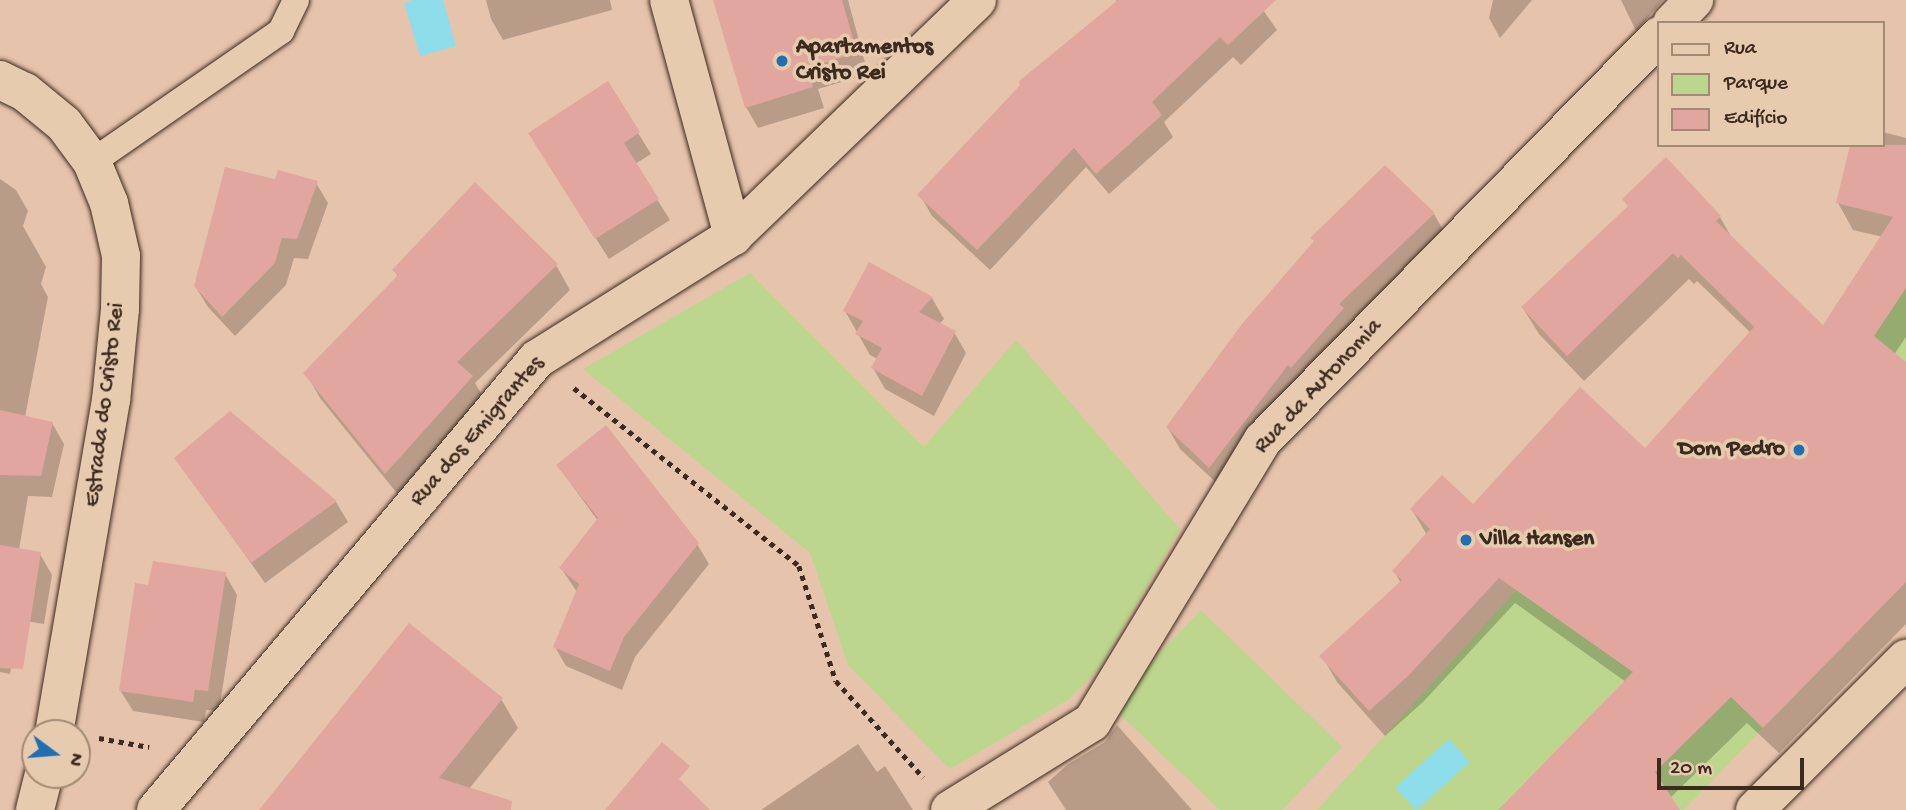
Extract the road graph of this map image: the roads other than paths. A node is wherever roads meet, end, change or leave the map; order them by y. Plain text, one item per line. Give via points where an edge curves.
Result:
1 (296, 0) edge
2 (669, 0) edge
3 (977, 0) edge
4 (1694, 0) edge
5 (1674, 21) edge
6 (1658, 37) edge
7 (0, 80) edge
8 (92, 162) junction
9 (733, 236) junction
10 (1906, 659) edge
11 (56, 719) edge
12 (40, 789) edge
13 (35, 810) edge
14 (156, 810) edge
15 (951, 810) edge
16 (1755, 810) edge

1 - 8 lane via 281,31
2 - 9 street
3 - 9 street, Rua dos Emigrantes
4 - 5 street
6 - 15 street, Rua da Autonomia via 1263,440 1092,722
7 - 8 street, Estrada do Cristo Rei via 25,92 64,124
8 - 11 street, Estrada do Cristo Rei via 109,203 121,256 120,309 111,400
9 - 14 street, Rua dos Emigrantes via 537,359
10 - 16 street
12 - 13 street

